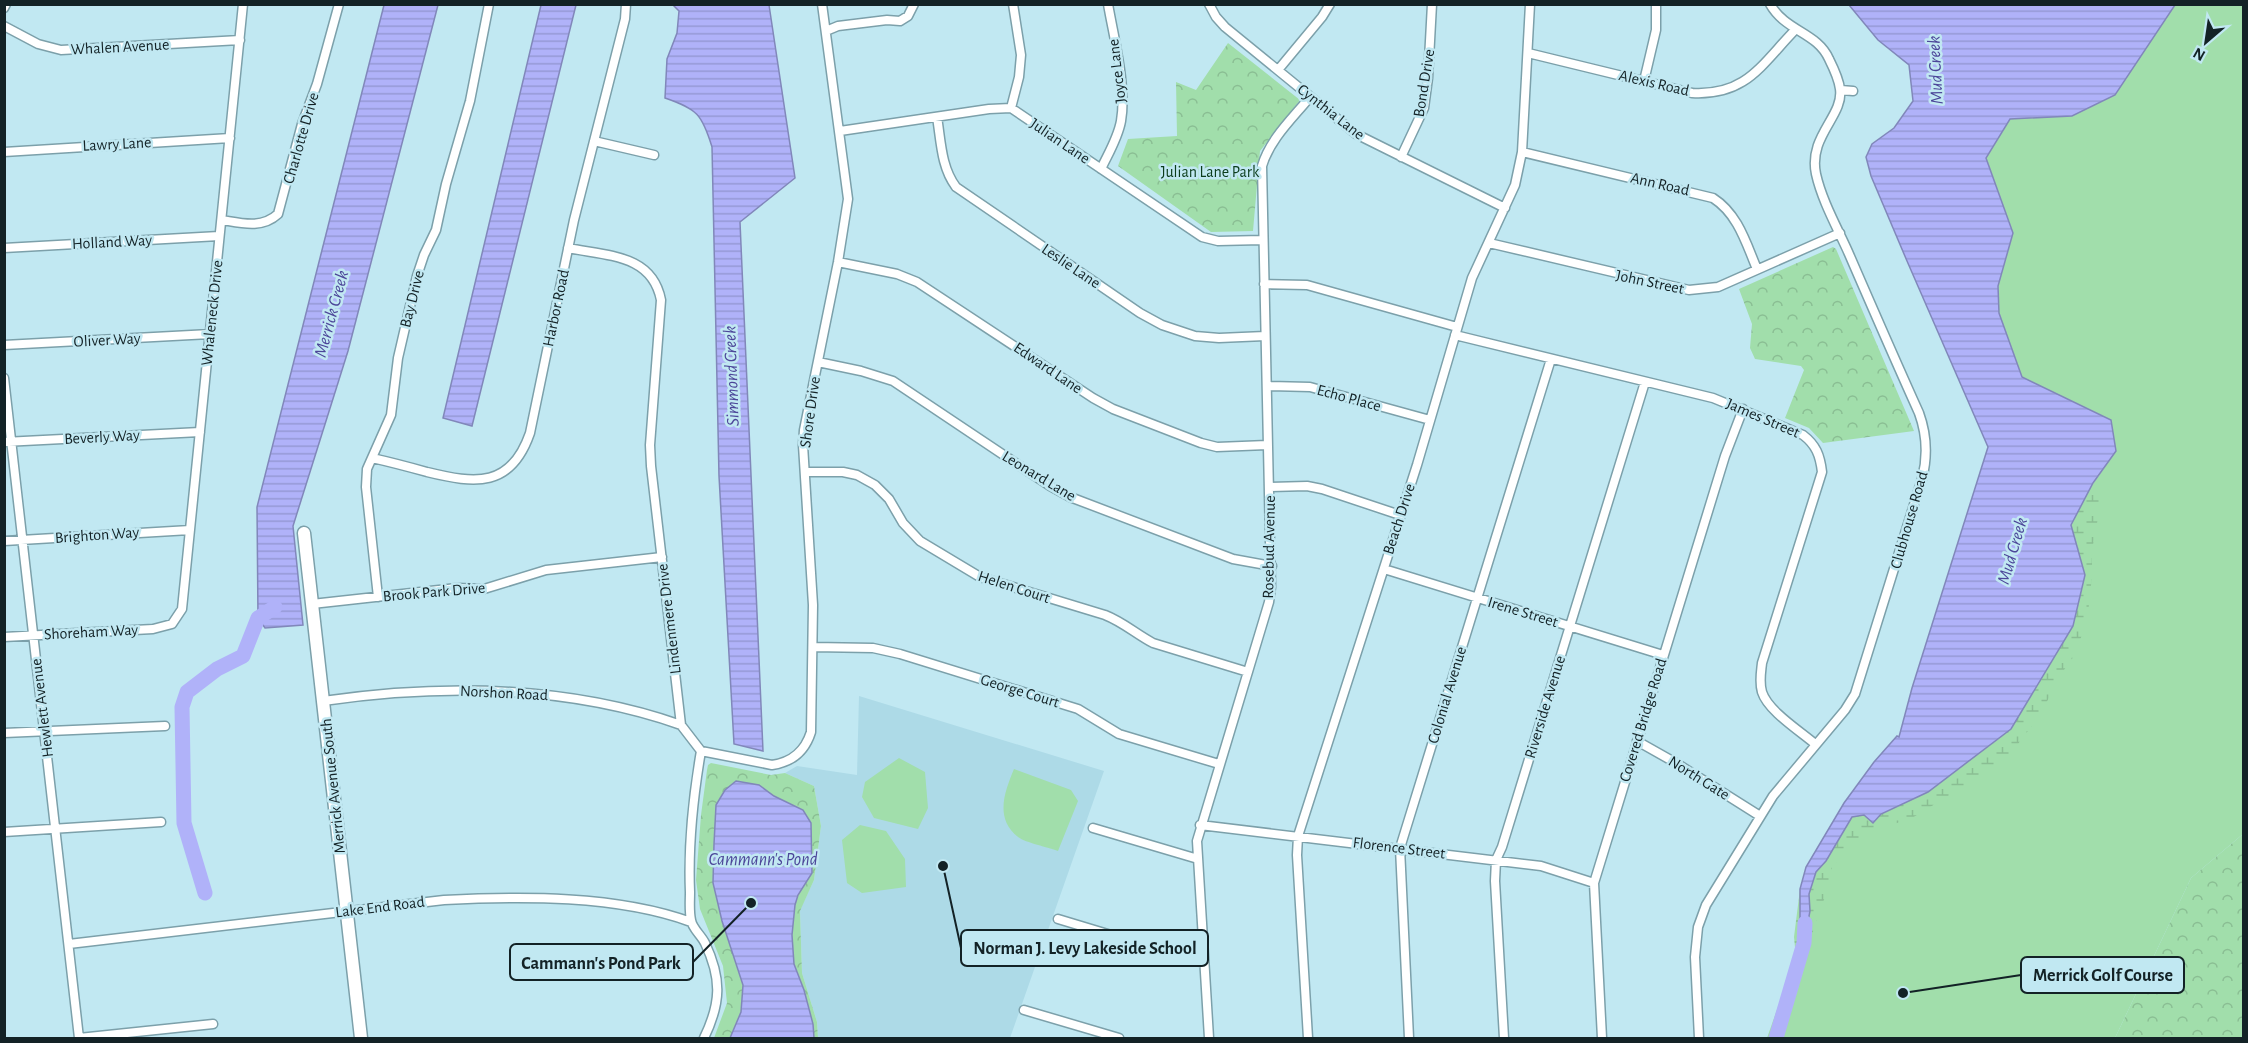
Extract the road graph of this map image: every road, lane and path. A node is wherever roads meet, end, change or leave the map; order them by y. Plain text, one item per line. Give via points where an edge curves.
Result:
1 (243, 4) edge
2 (339, 4) edge
3 (489, 4) edge
4 (626, 4) edge
5 (822, 4) edge
6 (914, 4) edge
7 (1013, 4) edge
8 (1108, 4) edge
9 (1209, 4) edge
10 (1330, 4) edge
11 (1432, 4) edge
12 (1530, 4) edge
13 (1656, 4) edge
14 (1770, 4) edge
15 (4, 26) edge
16 (1795, 30) junction
17 (826, 31) junction
18 (240, 40) junction
19 (1528, 53) junction
20 (1278, 70) junction
21 (1644, 81) junction
22 (1840, 90) junction
23 (1853, 91) dead end
24 (1310, 97) junction
25 (1011, 108) junction
26 (937, 117) junction
27 (840, 131) junction
28 (230, 138) junction
29 (594, 141) junction
30 (4, 152) edge
31 (1522, 152) junction
32 (654, 155) dead end
33 (1401, 157) junction
34 (1101, 169) junction
35 (1505, 208) junction
36 (222, 220) junction
37 (1840, 234) junction
38 (219, 236) junction
39 (1262, 240) junction
40 (1489, 243) junction
41 (4, 248) edge
42 (568, 248) junction
43 (838, 262) junction
44 (1757, 269) junction
45 (1264, 284) junction
46 (1456, 331) junction
47 (210, 334) junction
48 (1265, 336) junction
49 (4, 345) edge
50 (1551, 359) junction
51 (818, 362) junction
52 (4, 378) edge
53 (1645, 382) junction
54 (1267, 386) junction
55 (1743, 410) junction
56 (1430, 420) junction
57 (200, 432) junction
58 (8, 442) edge
59 (1267, 446) junction
60 (372, 458) junction
61 (805, 472) junction
62 (1270, 487) junction
63 (1400, 515) junction
64 (190, 530) junction
65 (304, 532) dead end
66 (24, 540) junction
67 (4, 541) edge
68 (662, 557) junction
69 (1272, 566) junction
70 (1384, 569) junction
71 (378, 597) junction
72 (1477, 598) junction
73 (312, 604) junction
74 (176, 620) joint
75 (1570, 627) junction
76 (34, 635) junction
77 (4, 637) edge
78 (813, 647) junction
79 (1663, 655) junction
80 (1248, 672) junction
81 (323, 701) junction
82 (681, 725) junction
83 (165, 726) dead end
84 (45, 732) junction
85 (4, 734) edge
86 (1637, 741) junction
87 (1815, 744) junction
88 (701, 751) junction
89 (1219, 764) junction
90 (1760, 816) junction
91 (161, 822) dead end
92 (1200, 825) junction
93 (1093, 828) dead end
94 (56, 829) junction
95 (4, 832) edge
96 (1298, 836) junction
97 (1400, 849) junction
98 (1198, 859) junction
99 (1496, 860) junction
100 (1594, 883) junction
101 (347, 911) junction
102 (1058, 919) dead end
103 (691, 922) junction
104 (69, 944) junction
105 (1204, 963) junction
106 (1024, 1010) dead end
107 (213, 1024) dead end
108 (79, 1038) edge
109 (361, 1038) edge
110 (704, 1038) edge
111 (1119, 1038) edge
112 (1209, 1038) edge
113 (1308, 1038) edge
114 (1409, 1038) edge
115 (1504, 1038) edge
116 (1602, 1038) edge
117 (1699, 1038) edge

1 - 18 street, Whaleneck Drive
2 - 36 street, Charlotte Drive via 278,214 261,224
3 - 60 street, Bay Drive via 470,101 436,230 417,276 398,358 391,415
4 - 29 street, Harbor Road
5 - 17 street, Shore Drive
6 - 17 street via 900,21 838,26
7 - 25 street via 1021,55
8 - 34 street, Joyce Lane via 1119,71 1121,119
9 - 20 street, Cynthia Lane via 1225,27
10 - 20 street
11 - 33 street, Bond Drive via 1424,108
12 - 19 street, Beach Drive
13 - 21 street via 1656,30
14 - 16 street via 1780,19
15 - 18 street, Whalen Avenue via 38,44 61,50
16 - 21 street, Alexis Road via 1747,80 1722,92 1692,93
16 - 22 street via 1824,50
17 - 27 street, Shore Drive
18 - 28 street, Whaleneck Drive
19 - 21 street, Alexis Road
19 - 31 street, Beach Drive
20 - 24 street, Cynthia Lane
22 - 23 street
22 - 37 street, Clubhouse Road via 1837,107 1816,146 1815,159 1818,183
24 - 33 street, Cynthia Lane via 1356,134
24 - 39 street, Rosebud Avenue via 1265,157 1261,176
25 - 26 street
25 - 34 street, Julian Lane
26 - 27 street
26 - 48 street, Leslie Lane via 944,163 956,187 1140,313 1167,328 1195,336
27 - 43 street, Shore Drive via 848,199
28 - 30 street, Lawry Lane
28 - 36 street, Whaleneck Drive
29 - 32 street
29 - 42 street, Harbor Road
31 - 35 street, Beach Drive via 1519,176
31 - 44 street, Ann Road via 1713,198 1735,218
33 - 35 street, Cynthia Lane
34 - 39 street, Julian Lane via 1202,237 1218,241
35 - 40 street, Beach Drive
36 - 38 street, Whaleneck Drive
37 - 44 street, John Street
37 - 87 street, Clubhouse Road via 1919,413 1927,451 1922,479 1858,688 1845,710
38 - 41 street, Holland Way
38 - 47 street, Whaleneck Drive
39 - 45 street, Rosebud Avenue
40 - 44 street, John Street via 1689,290 1718,286
40 - 46 street, Beach Drive via 1472,278
42 - 60 street, Harbor Road via 530,433 516,460 494,476 473,481
42 - 68 street, Lindenmere Drive via 634,262 650,274 659,291 661,311 650,445
43 - 51 street, Shore Drive
43 - 59 street, Edward Lane via 918,282 1113,409 1217,447
45 - 46 street, James Street via 1307,285
45 - 48 street, Rosebud Avenue
46 - 50 street, James Street
46 - 56 street, Beach Drive
47 - 49 street, Oliver Way
47 - 57 street, Whaleneck Drive
48 - 54 street, Rosebud Avenue
50 - 53 street, James Street
50 - 72 street, Colonial Avenue
51 - 61 street, Shore Drive via 804,430
51 - 69 street, Leonard Lane via 893,381 1070,497 1233,559
52 - 58 street, Hewlett Avenue
53 - 55 street, James Street via 1713,398
53 - 75 street, Riverside Avenue
54 - 56 street, Echo Place via 1310,387
54 - 59 street, Rosebud Avenue
55 - 79 street, Covered Bridge Road
55 - 87 street, James Street via 1803,435 1820,459 1819,481 1760,680 1770,706
56 - 63 street, Beach Drive
57 - 58 street, Beverly Way
57 - 64 street, Whaleneck Drive
58 - 66 street, Hewlett Avenue
59 - 62 street, Rosebud Avenue
60 - 71 street, Bay Drive via 366,487
61 - 78 street, Shore Drive
61 - 80 street, Helen Court via 843,472 875,485 920,541 980,578 1105,615 1153,643
62 - 63 street via 1322,489
62 - 69 street, Rosebud Avenue
63 - 70 street, Beach Drive
64 - 66 street, Brighton Way
64 - 74 street, Whaleneck Drive via 182,609
65 - 73 street, Merrick Avenue South
66 - 67 street, Brighton Way
66 - 76 street, Hewlett Avenue
68 - 71 street, Brook Park Drive via 546,570 484,589
68 - 82 street, Lindenmere Drive
69 - 80 street, Rosebud Avenue via 1269,602
70 - 72 street, Irene Street
70 - 96 street, Beach Drive
71 - 73 street, Brook Park Drive
72 - 75 street, Irene Street
72 - 97 street, Colonial Avenue
73 - 81 street, Merrick Avenue South
74 - 76 street, Shoreham Way via 153,629
75 - 79 street, Irene Street
75 - 99 street, Riverside Avenue
76 - 77 street, Shoreham Way
76 - 84 street, Hewlett Avenue
78 - 88 street, Shore Drive via 811,732 802,751 790,760 772,765
78 - 89 street, George Court via 873,648 900,654 1078,709 1119,734
79 - 86 street, Covered Bridge Road
80 - 89 street, Rosebud Avenue
81 - 82 street, Norshon Road via 435,690 536,694 643,712
81 - 101 street, Merrick Avenue South
82 - 88 street
83 - 84 street
84 - 85 street
84 - 94 street, Hewlett Avenue
86 - 90 street, North Gate
86 - 100 street, Covered Bridge Road
87 - 90 street, Clubhouse Road
88 - 103 street via 688,867
89 - 92 street, Rosebud Avenue
90 - 117 street, Clubhouse Road via 1706,905 1698,927 1695,957
91 - 94 street
92 - 96 street, Florence Street
92 - 98 street, Rosebud Avenue
93 - 98 street
94 - 95 street
94 - 104 street, Hewlett Avenue
96 - 97 street, Florence Street
96 - 113 street, Beach Drive
97 - 99 street, Florence Street
97 - 114 street, Colonial Avenue
98 - 105 street, Rosebud Avenue
99 - 100 street, Florence Street via 1554,868
99 - 115 street, Riverside Avenue
100 - 116 street, Covered Bridge Road
101 - 103 street, Lake End Road via 444,900 521,898 595,902
101 - 104 street, Lake End Road
101 - 109 street, Merrick Avenue South
102 - 105 street
103 - 110 street via 711,957 717,979 717,1008
104 - 108 street, Hewlett Avenue
105 - 112 street, Rosebud Avenue
106 - 111 street
107 - 108 street

